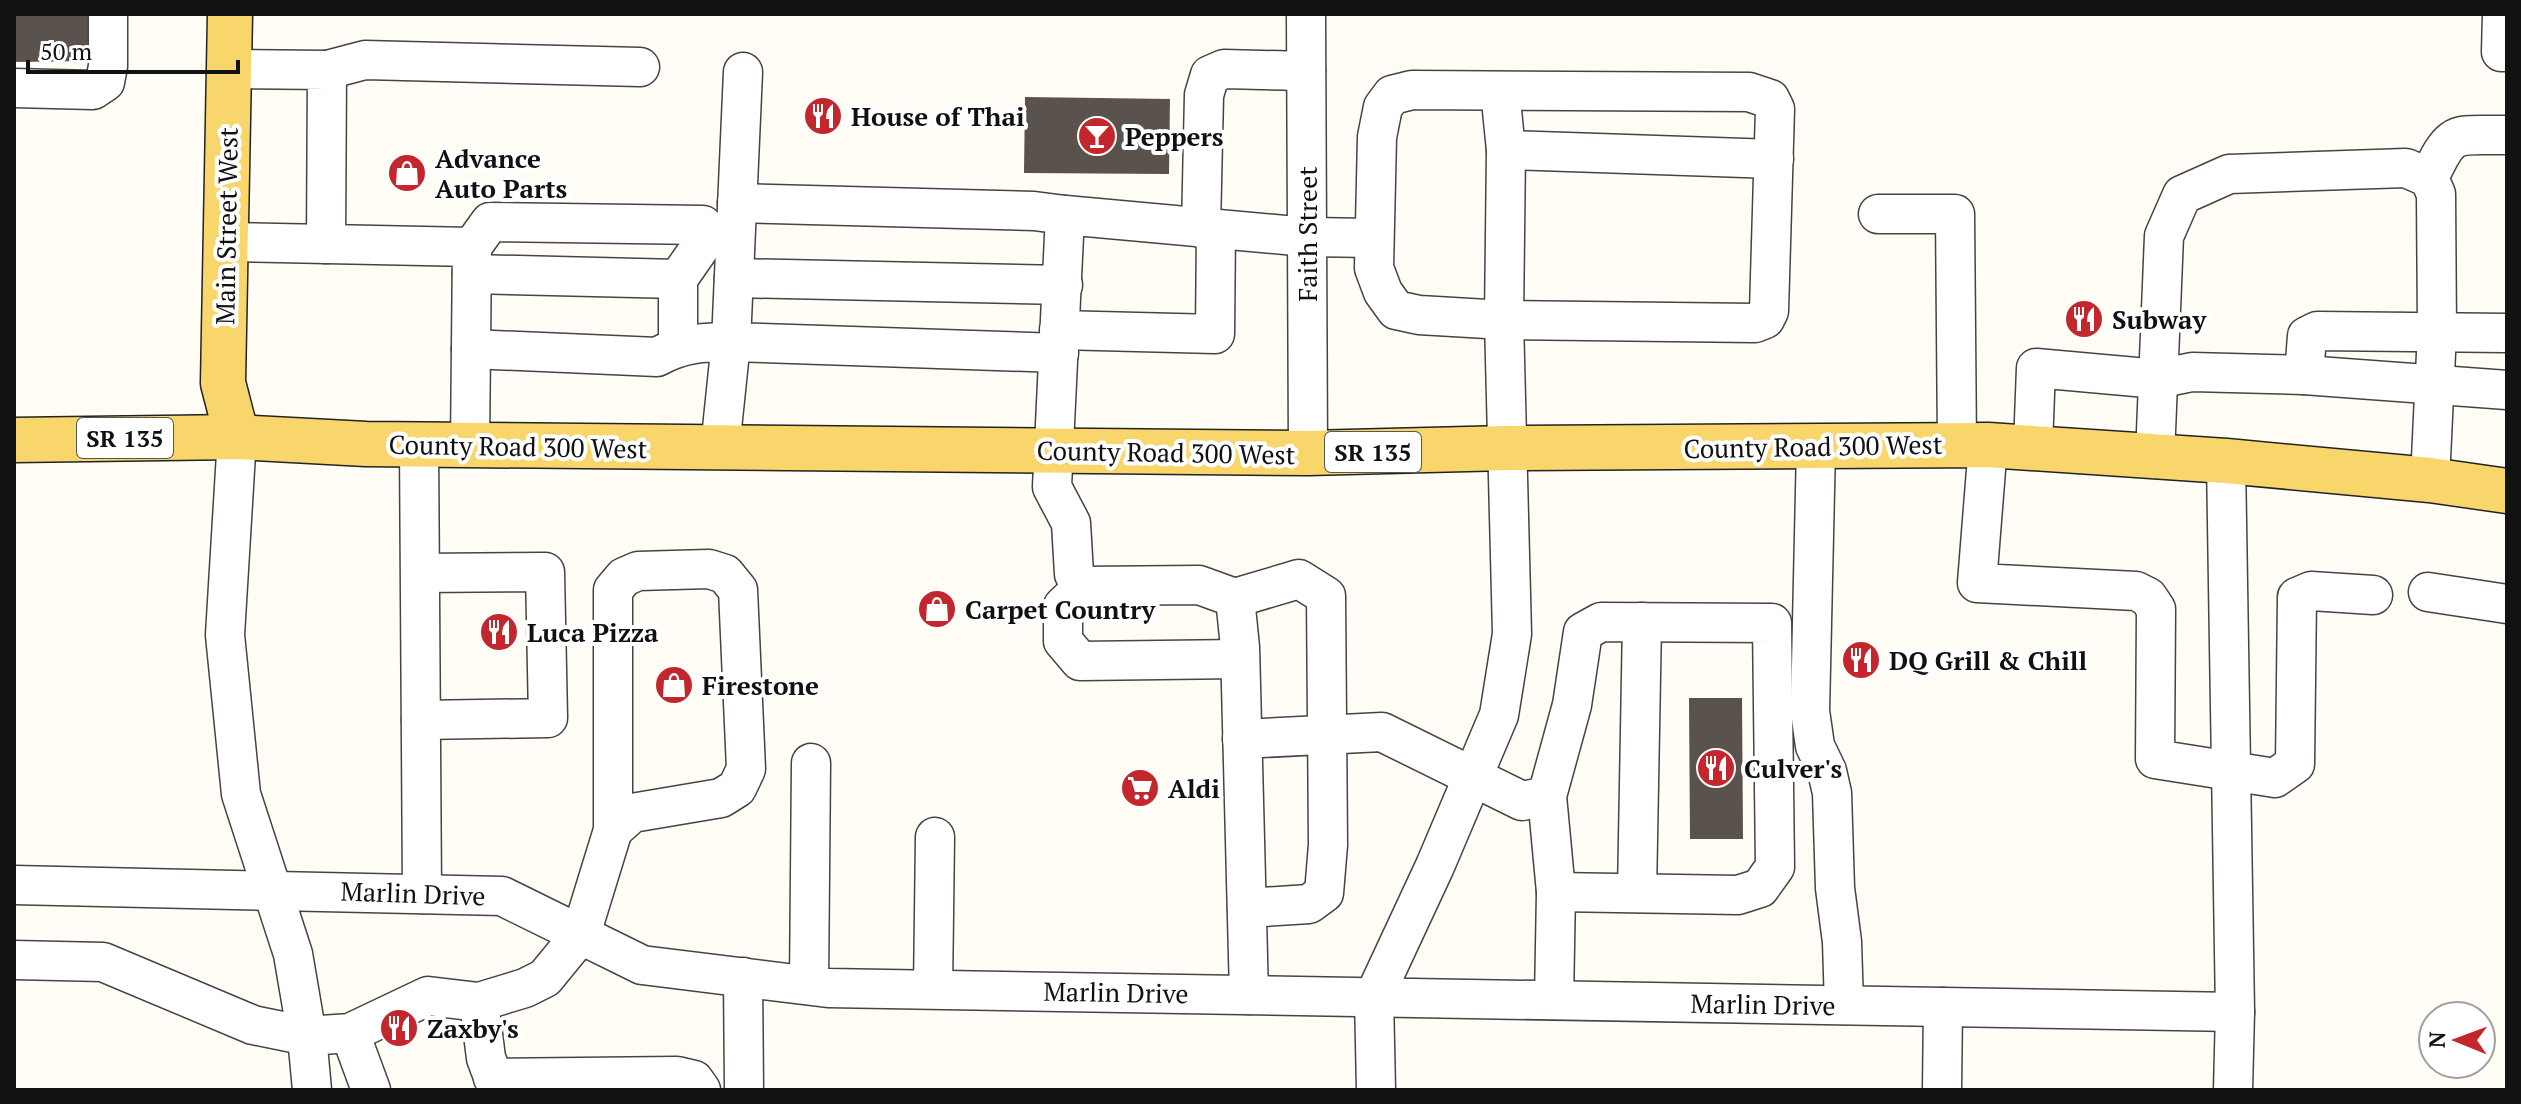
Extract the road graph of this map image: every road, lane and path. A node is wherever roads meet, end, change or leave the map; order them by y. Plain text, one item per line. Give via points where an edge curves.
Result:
1 (108, 14) edge
2 (230, 14) edge
3 (1306, 14) edge
4 (2502, 14) edge
5 (2507, 52) edge
6 (640, 67) dead end
7 (229, 69) junction
8 (327, 70) junction
9 (1306, 71) junction
10 (743, 72) dead end
11 (14, 88) edge
12 (1500, 91) junction
13 (2507, 135) edge
14 (1506, 150) junction
15 (1774, 159) junction
16 (2429, 178) junction
17 (737, 203) junction
18 (1878, 214) dead end
19 (1065, 215) junction
20 (1208, 228) junction
21 (1307, 237) junction
22 (1374, 238) junction
23 (226, 242) junction
24 (326, 244) junction
25 (472, 261) junction
26 (734, 278) junction
27 (678, 279) junction
28 (1063, 285) junction
29 (1504, 320) junction
30 (2437, 332) junction
31 (2507, 333) edge
32 (731, 342) junction
33 (1059, 342) junction
34 (678, 345) junction
35 (471, 349) junction
36 (2304, 375) junction
37 (2158, 379) junction
38 (2433, 384) junction
39 (2507, 390) edge
40 (237, 437) junction
41 (14, 440) edge
42 (419, 445) junction
43 (1972, 445) junction
44 (470, 446) junction
45 (2033, 446) junction
46 (1816, 447) junction
47 (720, 448) junction
48 (1507, 448) junction
49 (1055, 451) junction
50 (1308, 453) junction
51 (2155, 456) junction
52 (2226, 461) junction
53 (2430, 480) junction
54 (2507, 491) edge
55 (421, 573) junction
56 (1084, 586) junction
57 (2428, 592) dead end
58 (2373, 595) dead end
59 (1235, 598) junction
60 (2507, 604) edge
61 (1642, 622) junction
62 (1240, 659) junction
63 (421, 720) junction
64 (1328, 733) junction
65 (1242, 739) junction
66 (811, 763) dead end
67 (2231, 770) junction
68 (1474, 775) junction
69 (1547, 796) junction
70 (613, 830) junction
71 (935, 837) dead end
72 (14, 885) edge
73 (273, 889) junction
74 (1556, 892) junction
75 (1637, 893) junction
76 (422, 894) junction
77 (1247, 908) junction
78 (581, 934) junction
79 (14, 960) edge
80 (743, 977) junction
81 (809, 985) junction
82 (933, 989) junction
83 (1249, 995) junction
84 (1374, 997) junction
85 (1554, 1000) junction
86 (479, 1002) junction
87 (1844, 1005) junction
88 (1943, 1007) junction
89 (2235, 1012) junction
90 (350, 1033) junction
91 (307, 1036) junction
92 (495, 1084) edge
93 (312, 1090) edge
94 (371, 1090) edge
95 (701, 1090) edge
96 (744, 1090) edge
97 (1376, 1090) edge
98 (1942, 1090) edge
99 (2233, 1090) edge

1 - 11 street via 105,82 93,90
2 - 7 main road, Main Street West
3 - 9 street, Faith Street
4 - 5 street via 2501,52
6 - 8 street via 365,60
7 - 8 street
7 - 23 main road, Main Street West
8 - 24 street
9 - 20 street via 1224,69 1210,75 1204,95
9 - 21 street, Faith Street
10 - 17 street
12 - 14 street
12 - 15 street via 1761,94 1775,109
12 - 22 street via 1412,90 1392,95 1383,107 1377,137
13 - 16 street via 2453,138
14 - 15 street
14 - 29 street
15 - 29 street via 1765,319
16 - 30 street via 2436,194
16 - 37 street via 2406,168 2229,174 2182,195 2164,236
17 - 19 street
17 - 26 street
18 - 43 street via 1955,214
19 - 20 street
19 - 28 street
20 - 21 street
20 - 33 street via 1215,334
21 - 22 street
21 - 50 street, Faith Street
22 - 29 street via 1374,268 1396,310
23 - 24 street
23 - 40 main road, Main Street West via 223,383
24 - 25 street
25 - 27 street
25 - 27 street via 490,222 703,225 701,246
25 - 35 street
26 - 28 street
26 - 32 street
27 - 34 street
28 - 33 street
29 - 48 street
30 - 31 street
30 - 36 street via 2311,332
30 - 38 street
32 - 33 street
32 - 34 street
32 - 47 street
33 - 49 street
34 - 35 street via 657,357
35 - 44 street
36 - 37 street via 2192,372
36 - 38 street
37 - 45 street via 2036,368
37 - 51 street
38 - 39 street
38 - 53 street
40 - 41 main road, County Road 300 West / SR 135
40 - 42 main road, County Road 300 West / SR 135
40 - 73 street via 225,635 241,794
42 - 44 main road, County Road 300 West / SR 135
42 - 55 street
43 - 45 main road, County Road 300 West / SR 135
43 - 46 main road, County Road 300 West / SR 135
43 - 67 street via 1977,583 2136,591 2148,597 2156,609 2155,759
44 - 47 main road, County Road 300 West / SR 135
45 - 51 main road, County Road 300 West / SR 135
46 - 48 main road, County Road 300 West / SR 135
46 - 87 street via 1810,711 1815,746 1832,793
47 - 49 main road, County Road 300 West / SR 135
48 - 50 main road, County Road 300 West / SR 135
48 - 68 street via 1512,634 1499,715
49 - 50 main road, County Road 300 West / SR 135
49 - 56 street via 1052,487 1071,523 1074,574
51 - 52 main road, County Road 300 West / SR 135
52 - 53 main road, County Road 300 West / SR 135
52 - 67 street
53 - 54 main road, County Road 300 West / SR 135
55 - 63 street
55 - 63 street via 545,572 548,718
56 - 59 street via 1199,585
56 - 62 street via 1063,606 1063,641 1080,661
57 - 60 street
58 - 67 street via 2311,591 2297,597 2295,764 2275,778
59 - 62 street
59 - 64 street via 1299,579 1326,596
61 - 69 street via 1601,622 1583,632 1572,705
61 - 75 street
61 - 75 street via 1772,623 1775,867 1760,888 1738,895
62 - 65 street
63 - 76 street
64 - 65 street
64 - 68 street via 1382,732
64 - 77 street via 1324,893 1309,904
65 - 77 street
66 - 81 street
67 - 89 street
68 - 69 street via 1522,801
68 - 84 street
69 - 74 street
70 - 70 street via 632,813 721,798 737,788 746,769 738,590 725,574 709,569 638,571 613,590
70 - 78 street
71 - 82 street
72 - 73 street, Marlin Drive
73 - 76 street, Marlin Drive
73 - 91 street via 293,954
74 - 75 street
74 - 85 street
76 - 78 street, Marlin Drive via 502,896
77 - 83 street
78 - 80 street, Marlin Drive via 642,965
78 - 86 street via 545,978
79 - 91 street via 103,962 253,1025
80 - 81 street, Marlin Drive
80 - 96 street
81 - 82 street, Marlin Drive
82 - 83 street, Marlin Drive
83 - 84 street, Marlin Drive
84 - 85 street, Marlin Drive
84 - 97 street
85 - 87 street, Marlin Drive
86 - 90 street via 428,996
86 - 92 street
87 - 88 street, Marlin Drive
88 - 89 street, Marlin Drive
88 - 98 street
89 - 99 street
90 - 91 street
90 - 94 street
91 - 93 street
92 - 95 street via 677,1076 694,1080

